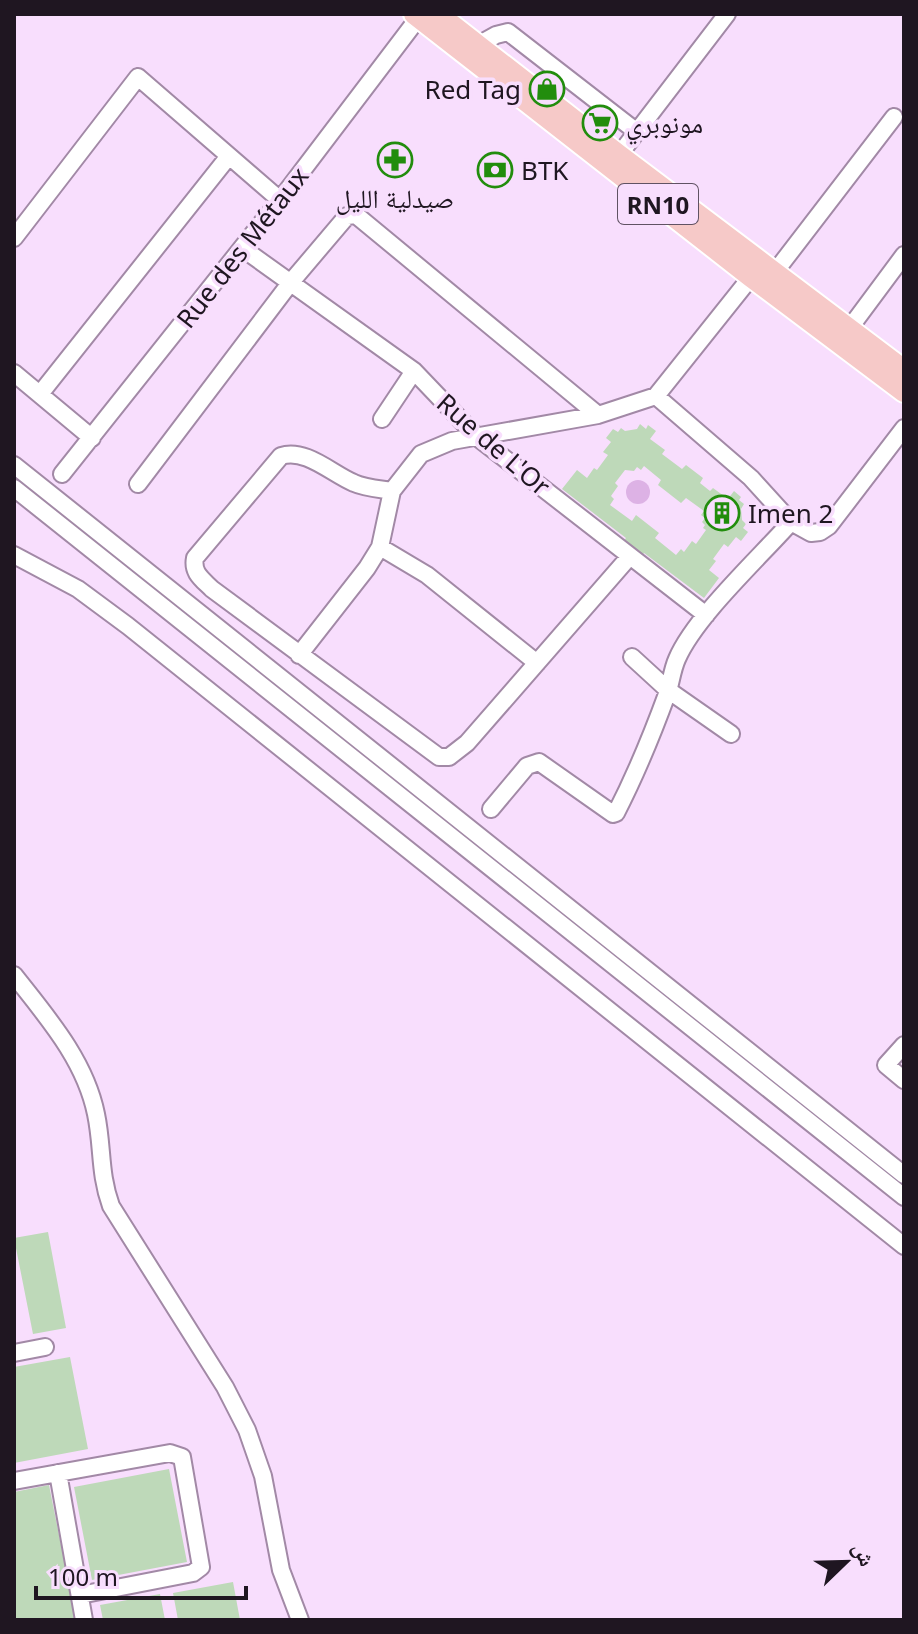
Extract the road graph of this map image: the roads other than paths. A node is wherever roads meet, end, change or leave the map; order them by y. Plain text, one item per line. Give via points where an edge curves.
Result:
1 (727, 14) edge
2 (424, 15) edge
3 (478, 45) junction
4 (894, 117) dead end
5 (637, 132) junction
6 (619, 155) junction
7 (229, 156) junction
8 (280, 200) junction
9 (14, 238) edge
10 (242, 248) junction
11 (904, 255) edge
12 (775, 272) junction
13 (751, 277) junction
14 (291, 282) junction
15 (849, 329) junction
16 (904, 370) edge
17 (414, 371) junction
18 (14, 373) edge
19 (904, 392) edge
20 (40, 394) junction
21 (656, 396) junction
22 (598, 415) junction
23 (382, 419) dead end
24 (904, 428) edge
25 (477, 437) junction
26 (92, 438) junction
27 (14, 465) edge
28 (62, 474) dead end
29 (138, 484) dead end
30 (14, 488) edge
31 (392, 491) junction
32 (791, 522) junction
33 (380, 547) junction
34 (14, 555) edge
35 (630, 556) junction
36 (706, 615) junction
37 (299, 655) junction
38 (632, 657) dead end
39 (537, 663) junction
40 (668, 690) junction
41 (731, 734) dead end
42 (491, 809) dead end
43 (14, 975) edge
44 (904, 1045) edge
45 (904, 1080) edge
46 (904, 1175) edge
47 (904, 1197) edge
48 (904, 1246) edge
49 (45, 1347) dead end
50 (14, 1353) edge
51 (58, 1473) junction
52 (14, 1481) edge
53 (80, 1595) junction
54 (84, 1620) edge
55 (300, 1620) edge

1 - 5 street
2 - 3 main road, RN10
2 - 8 street, Rue des Métaux
2 - 13 main road, RN10
3 - 5 street via 508,32
3 - 6 main road, RN10
4 - 12 street
5 - 6 street
6 - 12 main road, RN10
7 - 8 street
7 - 9 street via 138,77
7 - 20 street
8 - 10 street, Rue des Métaux
10 - 14 street, Rue de L'Or
10 - 26 street, Rue des Métaux
11 - 15 street
12 - 15 main road, RN10
13 - 19 main road, RN10
13 - 21 street
14 - 17 street, Rue de L'Or
14 - 22 street via 347,216 356,215
14 - 29 street
15 - 16 main road, RN10
17 - 23 street
17 - 25 street, Rue de L'Or
18 - 20 street
20 - 26 street
21 - 22 street
21 - 32 street via 751,478
22 - 25 street
24 - 32 street via 829,526 811,533
25 - 31 street via 421,454
25 - 35 street, Rue de L'Or
26 - 28 street, Rue des Métaux
27 - 46 street
30 - 47 street
31 - 33 street
31 - 37 street via 355,484 289,453 195,558 196,573 212,589
32 - 36 street
33 - 37 street
33 - 39 street via 438,582
34 - 48 street via 78,589 128,626
35 - 36 street, Rue de L'Or
35 - 39 street
36 - 40 street via 677,659
37 - 39 street via 439,757 449,757 467,743
38 - 40 street
40 - 41 street
40 - 42 street via 637,774 616,813 539,762 527,766
43 - 55 street via 83,1073 96,1114 102,1182 111,1206 247,1430 263,1476 281,1570
44 - 45 street via 886,1065
49 - 50 street
51 - 52 street
51 - 53 street
51 - 53 street via 176,1453 187,1477 202,1562 198,1571
53 - 54 street

